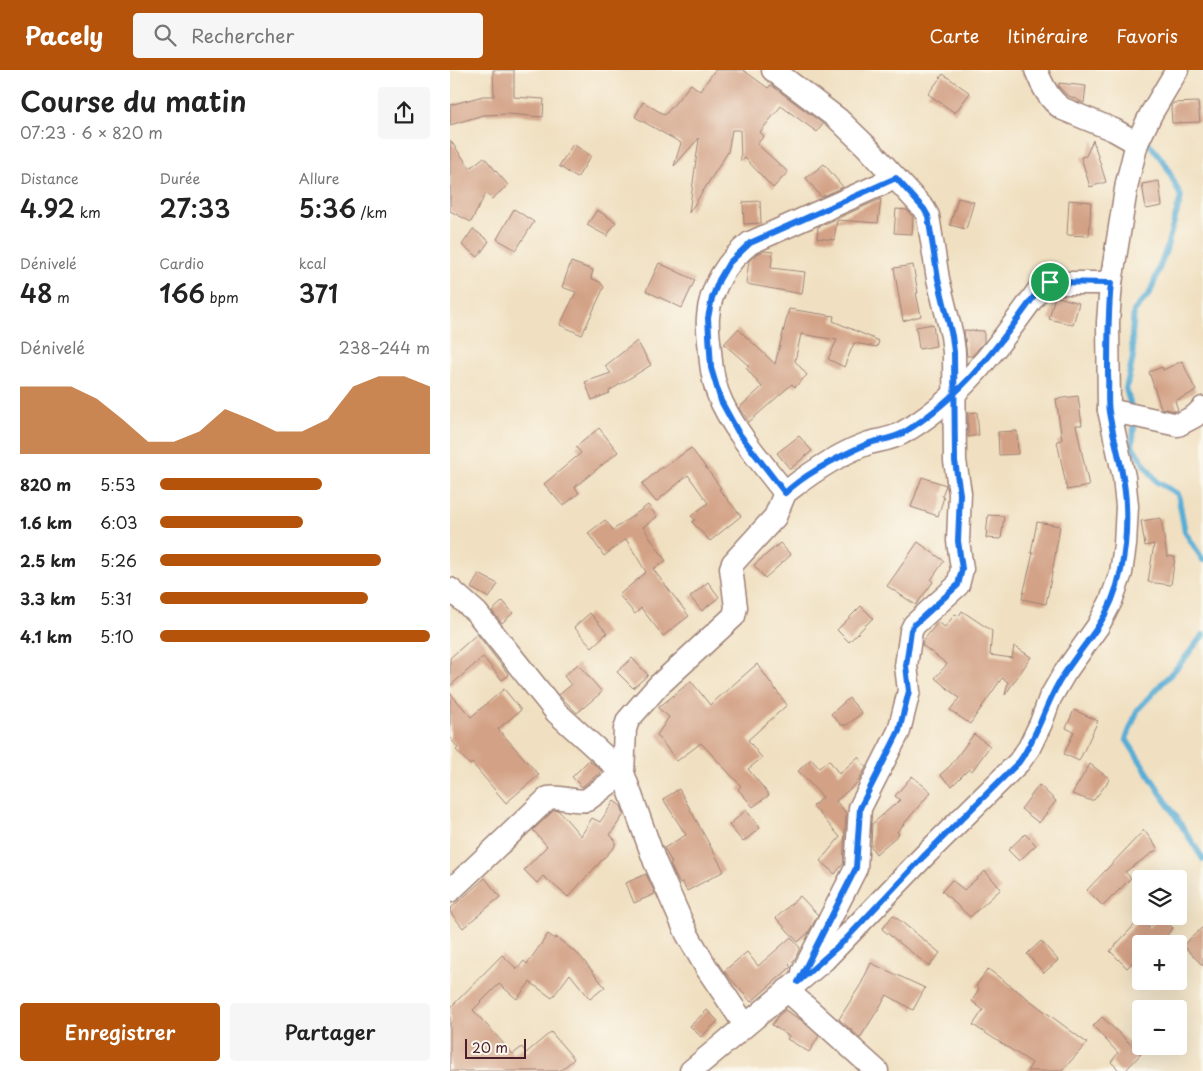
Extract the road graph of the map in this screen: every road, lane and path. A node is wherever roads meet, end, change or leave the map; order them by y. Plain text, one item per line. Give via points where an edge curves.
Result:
1 (773, 70) edge
2 (1036, 70) edge
3 (1177, 70) edge
4 (1137, 143) junction
5 (896, 178) junction
6 (1111, 283) junction
7 (954, 394) junction
8 (1203, 408) edge
9 (1109, 410) junction
10 (785, 493) junction
11 (450, 589) edge
12 (623, 773) junction
13 (450, 891) edge
14 (793, 986) junction
15 (745, 1025) junction
16 (708, 1062) edge
17 (690, 1071) edge
18 (877, 1071) edge

1 - 5 street via 838,120
2 - 4 street via 1055,104
3 - 4 street
4 - 6 street via 1127,183
5 - 7 street via 928,216 938,279 952,336
5 - 10 street via 750,243 729,263 712,298 708,318 711,368 721,401 738,432
6 - 7 street via 1043,284 1002,341
6 - 9 street
7 - 10 street via 901,434 868,444 839,458
7 - 14 street via 961,577 958,585 911,630 906,666 908,697 895,740 860,808 856,868
8 - 9 street via 1178,425
9 - 14 street via 1124,477 1125,545 1121,573 1098,626 1050,698 1029,748 1019,762 845,940
10 - 12 street via 775,517 733,563 734,616 658,686 628,720
11 - 12 street via 477,613 556,712
12 - 13 street via 587,800 548,798
12 - 15 street via 655,862 687,934
14 - 15 street
14 - 18 street
15 - 16 street
16 - 17 street

